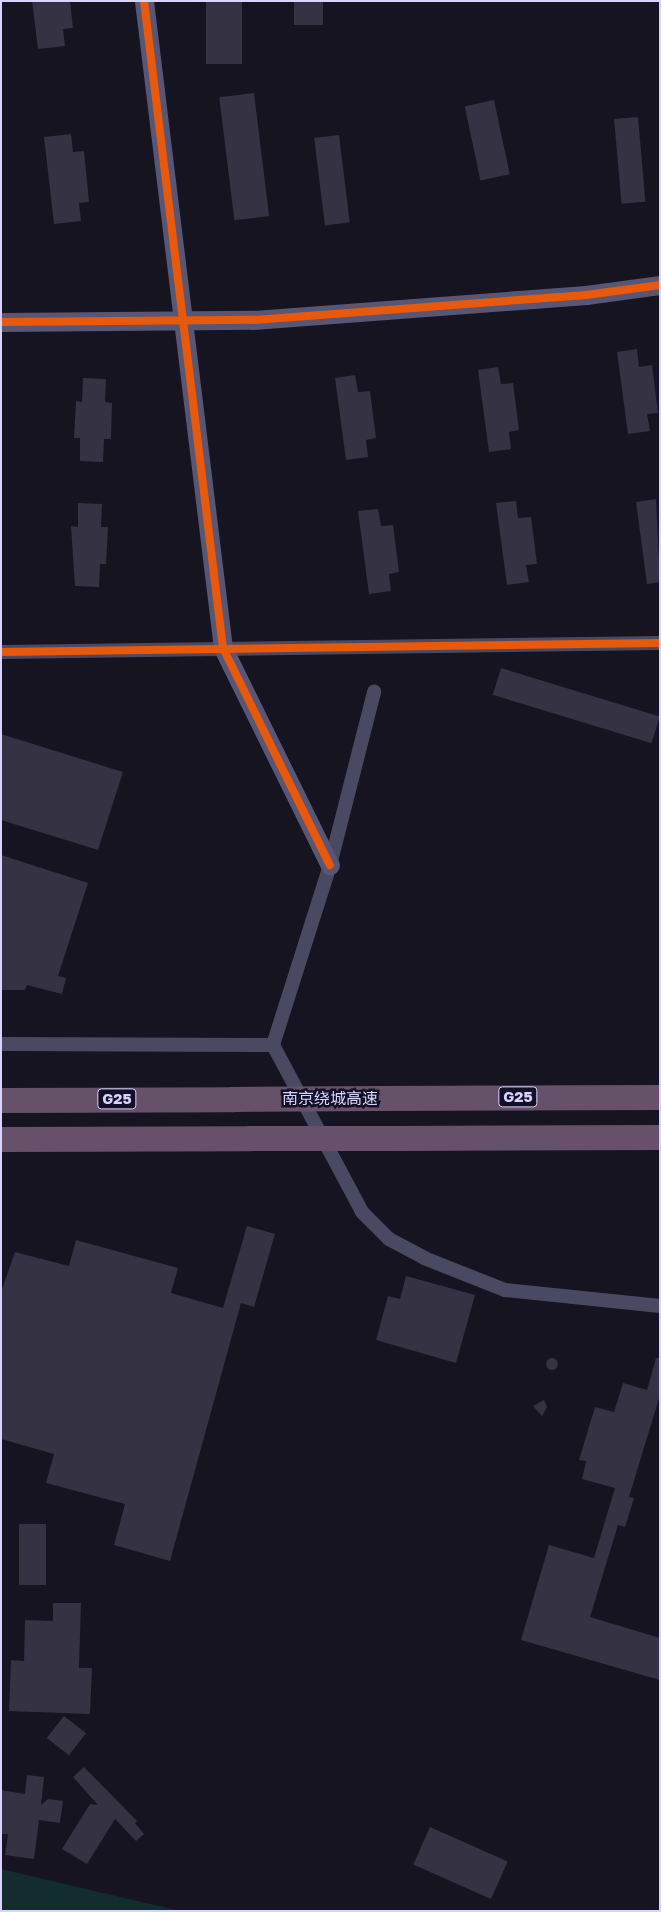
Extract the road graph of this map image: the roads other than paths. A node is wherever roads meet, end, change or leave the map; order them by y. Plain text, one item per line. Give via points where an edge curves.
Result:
1 (144, 1) edge
2 (660, 285) edge
3 (1, 322) edge
4 (185, 323) junction
5 (660, 643) edge
6 (223, 648) junction
7 (1, 652) edge
8 (374, 692) dead end
9 (330, 865) junction
10 (1, 1044) edge
11 (273, 1045) junction
12 (660, 1097) edge
13 (1, 1100) edge
14 (660, 1137) edge
15 (1, 1139) edge
16 (660, 1306) edge

1 - 4 street
2 - 4 street via 586,295
3 - 4 street
4 - 6 street
5 - 6 street
6 - 7 street
6 - 9 street
8 - 9 street
9 - 11 street
10 - 11 street
11 - 16 street via 362,1212 389,1239 424,1258 505,1290
12 - 13 highway, 南京绕城高速 / G25, bridge
14 - 15 highway, bridge

